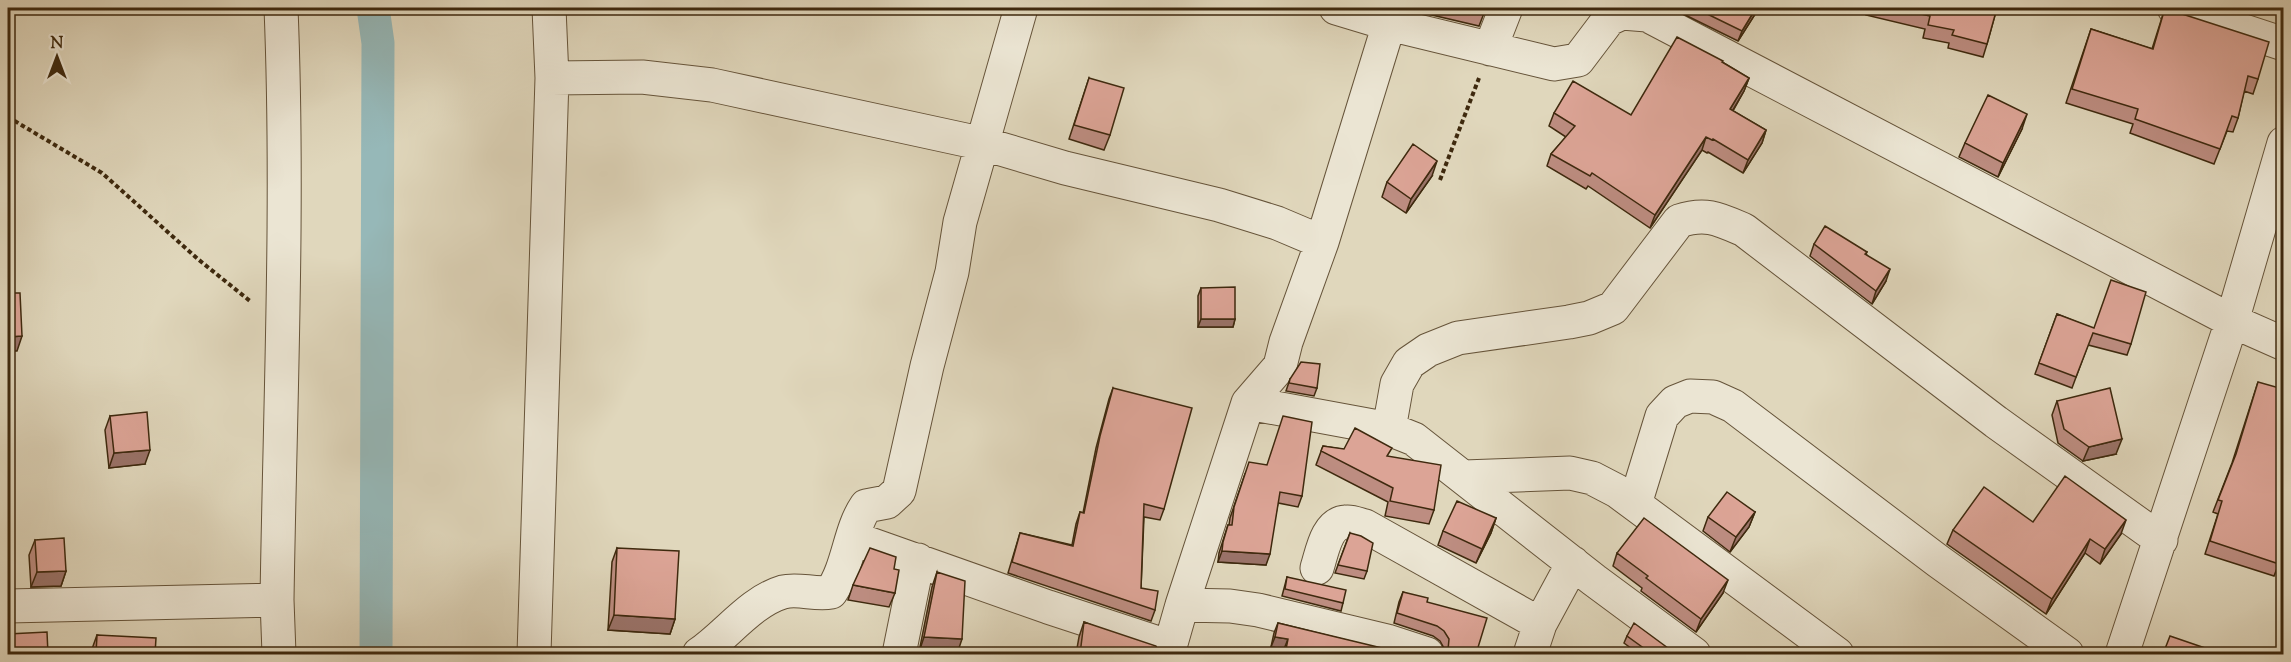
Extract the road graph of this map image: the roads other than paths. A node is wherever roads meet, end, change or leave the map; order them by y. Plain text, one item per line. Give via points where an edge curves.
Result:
1 (281, 8) edge
2 (549, 8) edge
3 (1020, 8) edge
4 (1336, 8) edge
5 (1506, 8) edge
6 (2174, 8) edge
7 (1389, 24) junction
8 (2283, 44) edge
9 (1490, 49) junction
10 (552, 78) junction
11 (2283, 143) edge
12 (984, 144) junction
13 (1322, 242) junction
14 (2232, 321) junction
15 (2283, 344) edge
16 (1248, 403) junction
17 (1389, 429) junction
18 (1464, 477) junction
19 (1635, 504) junction
20 (853, 538) junction
21 (2161, 540) junction
22 (918, 560) junction
23 (1572, 563) junction
24 (1317, 568) dead end
25 (276, 600) junction
26 (1182, 605) junction
27 (8, 606) edge
28 (1540, 624) junction
29 (1169, 651) edge
30 (279, 654) edge
31 (534, 654) edge
32 (699, 654) edge
33 (899, 654) edge
34 (1427, 654) edge
35 (1530, 654) edge
36 (1694, 654) edge
37 (1837, 654) edge
38 (2067, 654) edge
39 (2122, 654) edge

1 - 25 street via 285,175
2 - 10 street
3 - 12 street
4 - 7 street
5 - 9 street
6 - 8 street
7 - 9 street
7 - 13 street
9 - 14 street via 1554,64 1566,63 1578,60 1609,20 1622,13 1647,15
10 - 12 street via 642,77 712,85
10 - 31 street
11 - 14 street
12 - 13 street via 1076,171 1219,205
12 - 20 street via 960,222 952,272 899,491 887,502 866,506
13 - 16 street via 1280,366
14 - 15 street
14 - 21 street
16 - 17 street
16 - 26 street
17 - 18 street via 1414,439
17 - 21 street via 1396,384 1409,363 1428,350 1458,338 1569,322 1613,308 1679,221 1695,216 1715,218 1744,230 1996,422
18 - 19 street via 1569,473 1592,478
18 - 23 street
19 - 37 street
19 - 38 street via 1662,416 1675,402 1690,396 1713,397 1733,406
20 - 22 street
20 - 32 street via 831,592 790,591 767,600
21 - 39 street
22 - 29 street
22 - 33 street
23 - 28 street
23 - 36 street
24 - 28 street via 1334,527 1346,522 1355,524 1386,537
25 - 27 street
25 - 30 street
26 - 29 street
26 - 34 street via 1258,610
28 - 35 street

